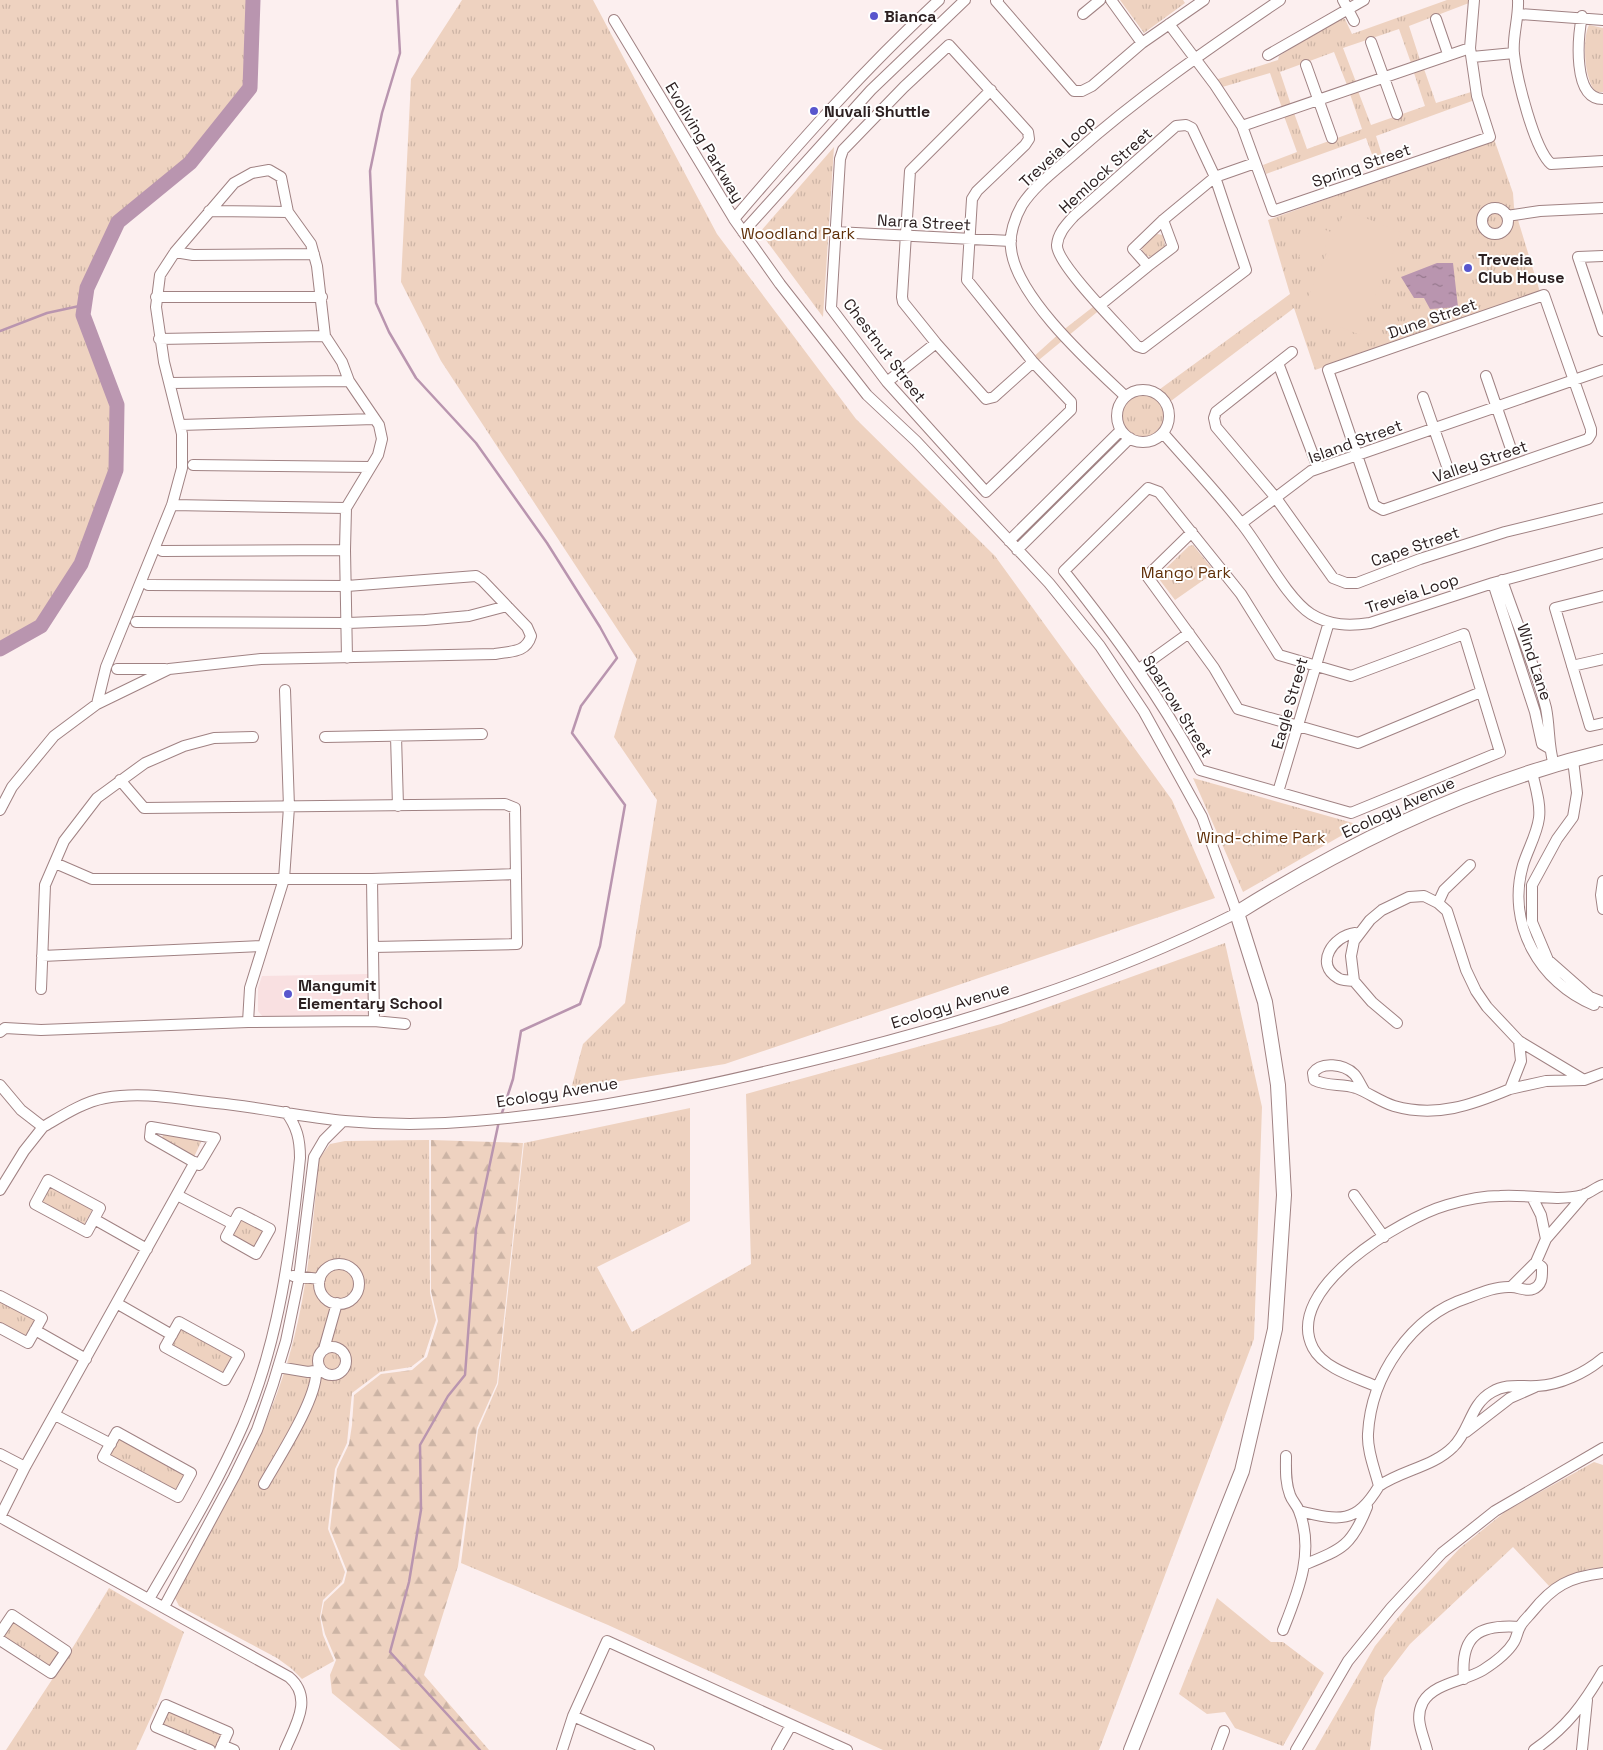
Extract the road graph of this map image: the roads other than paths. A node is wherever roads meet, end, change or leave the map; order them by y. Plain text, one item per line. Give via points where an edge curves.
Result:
1 (939, 0) edge
2 (965, 0) edge
3 (998, 0) edge
4 (1100, 0) edge
5 (1111, 0) edge
6 (1280, 0) edge
7 (1364, 0) edge
8 (1474, 0) edge
9 (1518, 0) edge
10 (1197, 2) edge
11 (1346, 4) edge
12 (1083, 14) dead end
13 (1519, 14) junction
14 (1582, 16) junction
15 (1436, 19) dead end
16 (614, 20) dead end
17 (1603, 20) edge
18 (1354, 21) dead end
19 (1169, 24) junction
20 (1371, 42) dead end
21 (1142, 43) junction
22 (1471, 52) junction
23 (1514, 53) junction
24 (1448, 54) junction
25 (1268, 55) dead end
26 (1195, 58) junction
27 (1306, 65) dead end
28 (1384, 78) junction
29 (991, 90) junction
30 (1603, 99) edge
31 (1319, 100) junction
32 (1397, 114) dead end
33 (1242, 126) junction
34 (1332, 138) dead end
35 (1603, 161) edge
36 (1255, 163) junction
37 (1215, 177) junction
38 (1603, 208) edge
39 (209, 211) junction
40 (288, 212) junction
41 (1603, 213) edge
42 (734, 219) junction
43 (1163, 220) junction
44 (743, 232) junction
45 (836, 232) junction
46 (906, 235) junction
47 (969, 239) junction
48 (1011, 241) junction
49 (176, 252) junction
50 (314, 254) junction
51 (1603, 256) edge
52 (1148, 266) junction
53 (156, 297) junction
54 (322, 297) junction
55 (1100, 305) junction
56 (1603, 331) edge
57 (325, 336) junction
58 (160, 339) junction
59 (936, 343) junction
60 (1292, 352) dead end
61 (1033, 362) junction
62 (1278, 363) junction
63 (1603, 370) edge
64 (1486, 376) dead end
65 (1574, 380) junction
66 (348, 381) junction
67 (887, 382) junction
68 (170, 383) junction
69 (1125, 396) junction
70 (1423, 397) dead end
71 (1497, 406) junction
72 (374, 419) junction
73 (180, 425) junction
74 (1434, 429) junction
75 (1121, 430) junction
76 (1162, 434) junction
77 (1130, 438) junction
78 (1510, 446) dead end
79 (1357, 454) junction
80 (193, 465) dead end
81 (370, 467) junction
82 (1318, 468) junction
83 (1448, 469) dead end
84 (1073, 478) junction
85 (1082, 485) junction
86 (1276, 498) junction
87 (172, 504) junction
88 (346, 508) junction
89 (1603, 508) edge
90 (1242, 523) junction
91 (1192, 532) junction
92 (1009, 541) junction
93 (345, 550) junction
94 (1017, 550) junction
95 (162, 551) dead end
96 (1603, 553) edge
97 (1497, 581) junction
98 (148, 586) dead end
99 (347, 586) junction
100 (1603, 596) edge
101 (507, 606) junction
102 (136, 622) dead end
103 (1329, 622) junction
104 (348, 623) junction
105 (1189, 633) junction
106 (347, 658) junction
107 (1603, 659) edge
108 (1315, 666) junction
109 (1572, 666) junction
110 (117, 669) dead end
111 (169, 669) junction
112 (1139, 670) junction
113 (285, 690) dead end
114 (1481, 692) junction
115 (97, 704) junction
116 (1603, 723) edge
117 (1297, 726) junction
118 (482, 734) dead end
119 (396, 736) junction
120 (253, 737) dead end
121 (325, 737) dead end
122 (1603, 752) edge
123 (1572, 760) junction
124 (1554, 765) junction
125 (1532, 772) junction
126 (120, 780) junction
127 (1278, 792) junction
128 (398, 806) junction
129 (290, 807) junction
130 (0, 810) edge
131 (55, 863) junction
132 (1470, 865) dead end
133 (516, 874) junction
134 (284, 879) junction
135 (372, 879) junction
136 (1603, 881) edge
137 (1438, 903) junction
138 (1603, 909) edge
139 (1237, 913) junction
140 (1357, 935) junction
141 (262, 946) junction
142 (373, 947) junction
143 (42, 956) junction
144 (1354, 981) junction
145 (41, 989) dead end
146 (1603, 1002) edge
147 (1603, 1008) edge
148 (374, 1021) junction
149 (248, 1022) junction
150 (1397, 1022) dead end
151 (405, 1024) dead end
152 (0, 1032) edge
153 (1519, 1041) junction
154 (1603, 1073) edge
155 (1584, 1080) junction
156 (0, 1085) edge
157 (1510, 1089) junction
158 (1365, 1092) junction
159 (286, 1112) junction
160 (343, 1121) junction
161 (43, 1127) junction
162 (195, 1162) junction
163 (298, 1182) junction
164 (311, 1182) junction
165 (1603, 1185) edge
166 (0, 1190) edge
167 (1585, 1194) junction
168 (177, 1195) junction
169 (1354, 1195) dead end
170 (1532, 1197) junction
171 (94, 1219) junction
172 (294, 1219) junction
173 (306, 1221) junction
174 (233, 1224) dead end
175 (1384, 1236) junction
176 (1546, 1239) junction
177 (147, 1249) junction
178 (1536, 1262) junction
179 (286, 1274) junction
180 (299, 1278) junction
181 (320, 1279) junction
182 (1511, 1287) junction
183 (0, 1296) edge
184 (337, 1303) junction
185 (118, 1304) junction
186 (0, 1328) edge
187 (35, 1330) junction
188 (172, 1335) junction
189 (324, 1349) junction
190 (1603, 1358) edge
191 (86, 1359) junction
192 (278, 1367) junction
193 (318, 1370) junction
194 (1378, 1386) junction
195 (1537, 1386) junction
196 (56, 1415) junction
197 (1466, 1432) junction
198 (110, 1444) junction
199 (1603, 1448) edge
200 (0, 1454) edge
201 (1286, 1456) dead end
202 (25, 1467) junction
203 (264, 1484) dead end
204 (1379, 1486) junction
205 (1368, 1504) junction
206 (1299, 1512) junction
207 (0, 1517) edge
208 (1306, 1564) junction
209 (1603, 1573) edge
210 (149, 1599) junction
211 (164, 1607) junction
212 (1, 1627) edge
213 (1520, 1627) junction
214 (1283, 1630) dead end
215 (0, 1640) edge
216 (1603, 1671) edge
217 (1464, 1679) junction
218 (1587, 1700) junction
219 (573, 1716) junction
220 (791, 1725) junction
221 (1224, 1730) dead end
222 (221, 1748) edge
223 (1298, 1749) edge
224 (210, 1750) edge
225 (234, 1750) edge
226 (285, 1750) edge
227 (562, 1750) edge
228 (649, 1750) edge
229 (777, 1750) edge
230 (847, 1750) edge
231 (1131, 1750) edge
232 (1216, 1750) edge
233 (1427, 1750) edge
234 (1534, 1750) edge
235 (1542, 1750) edge
236 (1582, 1750) edge

1 - 42 street via 818,122
2 - 44 street via 871,90
3 - 21 street via 1074,91 1092,86
4 - 12 street
5 - 21 street
6 - 26 street, Treveia Loop
7 - 11 street
8 - 22 street, Spring Street
9 - 13 street
10 - 19 street
11 - 18 street
11 - 25 street
13 - 14 street
13 - 23 street
14 - 17 street
14 - 30 street via 1579,62 1583,81 1592,97
15 - 24 street
16 - 42 street, Evoliving Parkway
19 - 21 street
19 - 26 street, Spring Street
20 - 28 street
22 - 23 street
22 - 24 street
22 - 36 street, Spring Street via 1477,96 1490,137 1272,211
23 - 35 street via 1537,144 1544,158 1551,164
24 - 28 street
26 - 33 street, Spring Street
26 - 48 street, Treveia Loop via 1103,129 1038,186 1022,205 1012,229
27 - 31 street
28 - 31 street
28 - 32 street
29 - 45 street, Chestnut Street via 949,45 843,150
29 - 46 street via 910,171
29 - 47 street, Chestnut Street via 1028,132 1029,139 972,199
31 - 33 street
31 - 34 street
33 - 36 street, Spring Street
36 - 37 street
37 - 43 street
37 - 55 street, Hemlock Street via 1246,270 1143,348 1137,346
37 - 55 street, Hemlock Street via 1192,128 1186,124 1176,126 1061,230 1057,246 1063,265
38 - 41 street via 1540,211 1507,219
39 - 40 street
39 - 40 street via 234,183 252,173 269,170 281,177
39 - 49 street
40 - 50 street via 311,244
42 - 44 street, Evoliving Parkway
43 - 52 street via 1173,247
43 - 52 street via 1133,249
44 - 92 street, Evoliving Parkway via 867,395
45 - 46 street, Narra Street
45 - 67 street, Chestnut Street via 830,308
46 - 47 street, Narra Street
46 - 59 street via 903,302
47 - 48 street, Narra Street
47 - 61 street, Chestnut Street via 967,280
48 - 69 street, Treveia Loop via 1016,270 1029,293 1085,358
49 - 50 street via 200,255
49 - 53 street via 160,275
50 - 54 street
51 - 56 street via 1578,257
52 - 55 street
53 - 54 street
53 - 58 street
54 - 57 street
57 - 58 street
57 - 66 street via 342,362
58 - 68 street
59 - 61 street via 986,399 994,397
59 - 67 street
60 - 62 street
61 - 67 street, Chestnut Street via 1071,402 1071,410 986,492
62 - 82 street
62 - 86 street, Cape Street via 1216,412 1214,418 1216,427
63 - 65 street, Island Street
64 - 71 street
65 - 71 street, Island Street
65 - 79 street, Valley Street via 1591,429 1588,439 1411,501 1383,510 1374,505
65 - 79 street, Dune Street via 1544,295 1328,370
66 - 68 street
66 - 72 street
68 - 73 street
69 - 75 street via 1117,413
69 - 76 street via 1140,390 1156,392 1162,397 1169,411 1167,427
70 - 74 street
71 - 74 street, Island Street
71 - 78 street
72 - 73 street
72 - 81 street via 382,439 378,455
73 - 87 street via 182,468
74 - 79 street, Island Street
74 - 83 street
75 - 77 street
75 - 84 street
76 - 77 street via 1147,442
76 - 90 street, Treveia Loop
77 - 85 street
79 - 82 street, Island Street
80 - 81 street
81 - 88 street
82 - 86 street, Island Street
84 - 85 street
84 - 92 street
85 - 94 street
86 - 89 street, Cape Street via 1332,578 1346,583 1505,532
86 - 90 street, Island Street
87 - 88 street
87 - 115 street via 106,666
88 - 93 street
90 - 103 street, Treveia Loop via 1291,593 1310,614
91 - 105 street via 1147,576
91 - 108 street, Sparrow Street via 1241,594 1279,655
91 - 112 street, Sparrow Street via 1159,492 1148,488 1064,571
92 - 94 street, Evoliving Parkway
93 - 95 street
93 - 99 street
94 - 139 street, Evoliving Parkway via 1049,583 1100,646 1144,712 1202,817
96 - 97 street, Treveia Loop
97 - 103 street, Treveia Loop via 1370,623 1349,626
97 - 124 street, Wind Lane via 1546,708 1549,748
98 - 99 street
99 - 101 street via 476,576
99 - 104 street
100 - 109 street via 1555,608
101 - 104 street via 469,616
101 - 106 street via 531,636 523,650 495,654
102 - 104 street
103 - 108 street, Eagle Street
104 - 106 street
105 - 112 street
105 - 117 street via 1238,709
106 - 111 street via 261,659
107 - 109 street
108 - 114 street, Sparrow Street via 1351,676 1464,634
108 - 117 street, Eagle Street
109 - 116 street via 1590,726
110 - 111 street
111 - 115 street
112 - 127 street, Sparrow Street via 1171,717 1200,770
113 - 129 street
114 - 117 street via 1358,743
114 - 127 street, Sparrow Street via 1500,752 1351,813
115 - 130 street via 54,736 12,787
117 - 127 street, Eagle Street
118 - 119 street
119 - 121 street
119 - 128 street
120 - 126 street via 214,738 184,746 145,763
122 - 123 street, Ecology Avenue
123 - 124 street, Ecology Avenue
123 - 146 street via 1577,793 1573,817 1557,839 1532,886 1532,922 1548,960 1590,997
124 - 125 street, Ecology Avenue
125 - 139 street, Ecology Avenue via 1473,791 1348,850 1290,880
125 - 147 street via 1539,817 1523,865 1520,888 1519,904 1525,934 1551,978 1572,994
126 - 129 street via 144,808
126 - 131 street via 97,798 80,818 64,841
128 - 129 street
128 - 133 street via 505,804 515,808
129 - 134 street
131 - 134 street via 92,879
131 - 143 street via 46,885
132 - 137 street via 1444,890
133 - 135 street
133 - 142 street via 517,944
134 - 135 street
134 - 141 street
135 - 142 street
136 - 138 street
137 - 140 street via 1424,896 1409,897 1382,910
137 - 153 street via 1447,911 1476,991
139 - 160 street, Ecology Avenue via 1137,959 975,1018 708,1086 471,1122 419,1125
139 - 231 street via 1265,1002 1278,1085 1284,1195 1275,1329 1242,1472
140 - 144 street via 1351,956
140 - 144 street via 1345,934 1337,939 1328,954 1331,972 1339,979
141 - 143 street
141 - 149 street via 250,988
142 - 148 street
143 - 145 street
144 - 150 street via 1372,1002
148 - 149 street
148 - 151 street
149 - 152 street via 41,1030 5,1028
153 - 155 street
153 - 157 street via 1521,1061
154 - 155 street
155 - 157 street via 1546,1081
156 - 161 street via 21,1110
157 - 158 street via 1457,1109 1434,1112 1393,1106
158 - 158 street via 1354,1074 1346,1068 1324,1065 1313,1073 1314,1080 1322,1084 1353,1087
159 - 160 street, Ecology Avenue
159 - 161 street, Ecology Avenue via 134,1094 100,1099
159 - 163 street via 300,1140
160 - 164 street via 324,1140 314,1157
161 - 166 street
162 - 162 street via 200,1165 215,1138 151,1127 150,1137
162 - 168 street
163 - 164 street
163 - 172 street
164 - 173 street
165 - 167 street
167 - 170 street via 1556,1199
167 - 176 street
168 - 174 street
168 - 177 street
169 - 175 street
170 - 175 street via 1500,1195 1447,1205 1423,1214
170 - 176 street via 1541,1216
171 - 171 street via 100,1208 48,1180 35,1204 87,1232
171 - 177 street
172 - 173 street
172 - 179 street
173 - 180 street
175 - 194 street via 1345,1265 1317,1296 1308,1325 1313,1348 1319,1356 1341,1370
176 - 178 street
177 - 185 street
178 - 182 street
178 - 182 street via 1542,1267 1543,1279 1538,1286 1531,1290
179 - 180 street
179 - 210 street via 272,1337 244,1424 222,1470
180 - 181 street
180 - 192 street
181 - 184 street via 323,1295
181 - 184 street via 326,1269 336,1264 348,1266 357,1275 357,1292 349,1301
182 - 194 street via 1464,1298 1441,1310 1417,1328 1399,1348
183 - 187 street via 42,1318
184 - 189 street
185 - 188 street
185 - 191 street
186 - 187 street via 28,1343
187 - 191 street
188 - 188 street via 179,1322 239,1355 226,1380 165,1347
189 - 193 street via 318,1357
189 - 193 street via 336,1347 344,1352 347,1360 344,1369 337,1374
190 - 195 street via 1575,1376
191 - 196 street
192 - 193 street via 293,1371
192 - 211 street via 257,1430
193 - 203 street via 304,1410
194 - 204 street via 1368,1436
195 - 197 street via 1510,1398
195 - 197 street via 1516,1385 1490,1392 1473,1411
196 - 198 street
196 - 202 street
197 - 204 street via 1443,1456 1392,1476
198 - 198 street via 117,1432 191,1473 178,1497 103,1457
199 - 223 street via 1496,1511 1442,1553 1348,1661
200 - 202 street
201 - 206 street via 1286,1481
202 - 207 street
204 - 205 street
205 - 206 street via 1352,1516
205 - 208 street via 1358,1529 1343,1547
206 - 208 street
207 - 210 street
208 - 214 street
209 - 213 street via 1586,1575 1557,1586
210 - 211 street
211 - 226 street via 296,1682 303,1700 301,1713
212 - 215 street via 12,1615 66,1650 51,1673
213 - 217 street via 1516,1640 1492,1664
213 - 217 street via 1497,1626 1475,1636 1464,1651
216 - 218 street
217 - 233 street via 1434,1690 1424,1700 1419,1720
218 - 234 street via 1554,1735
218 - 236 street
219 - 220 street via 607,1641
219 - 227 street
219 - 228 street
220 - 229 street
220 - 230 street
221 - 232 street
222 - 224 street via 228,1732 166,1705 156,1727
222 - 225 street
234 - 235 street

